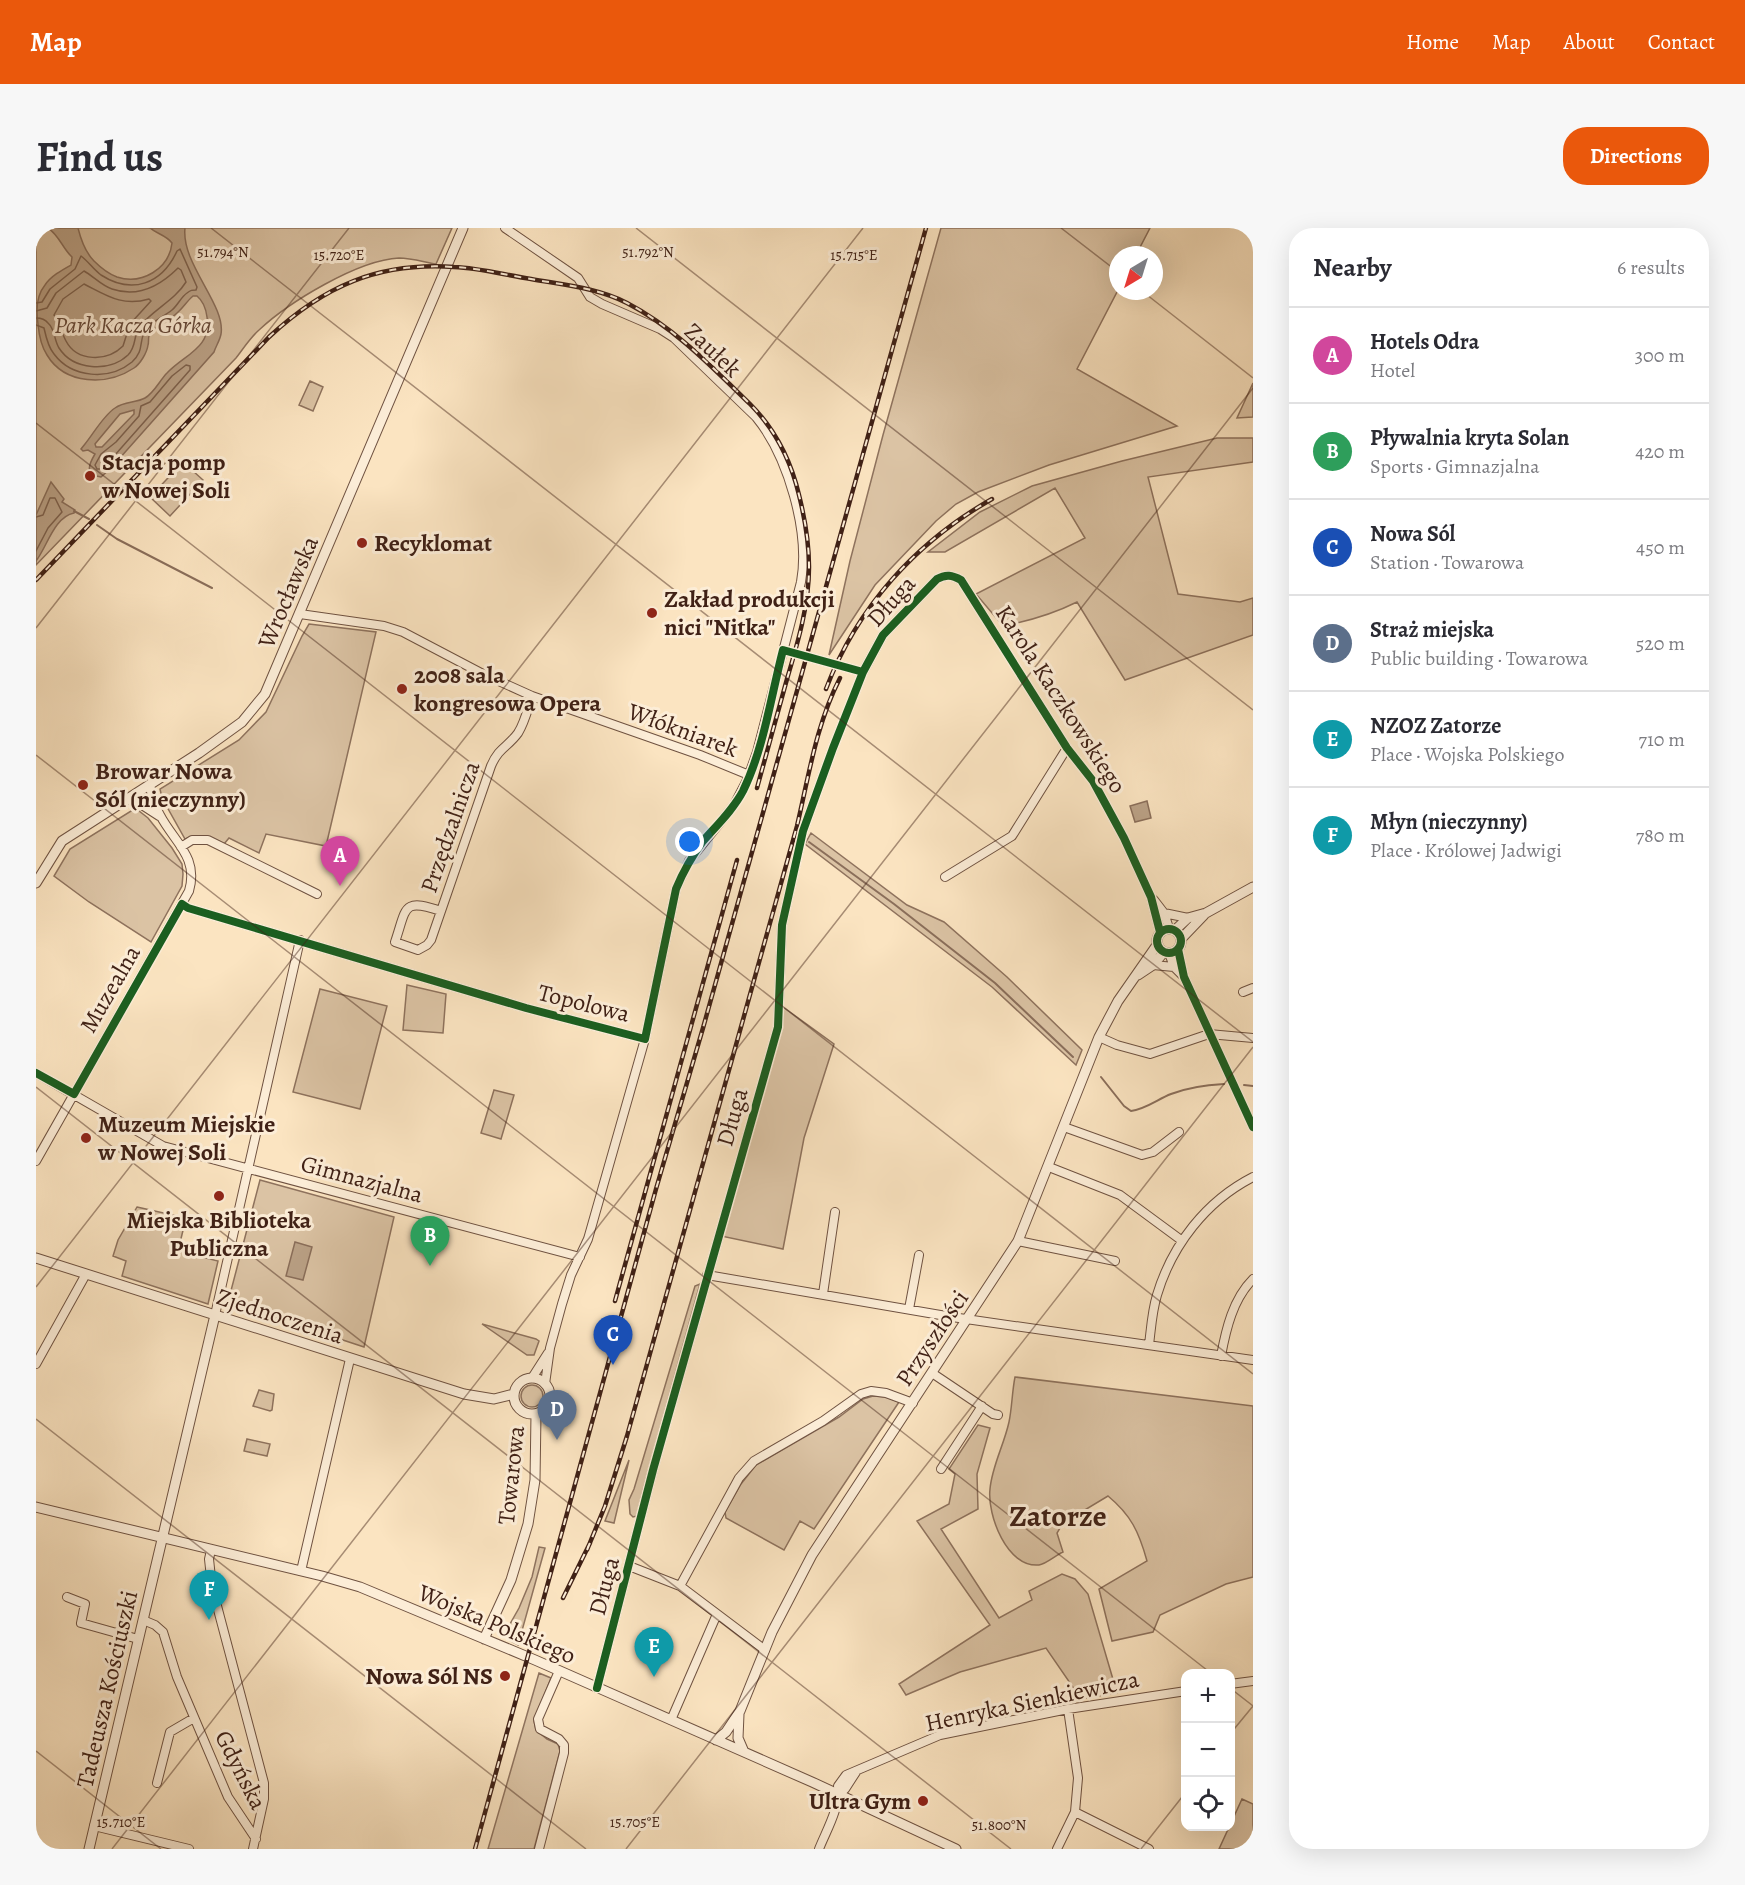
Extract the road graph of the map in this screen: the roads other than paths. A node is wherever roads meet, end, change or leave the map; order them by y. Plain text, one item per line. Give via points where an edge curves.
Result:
1 (463, 228) edge
2 (505, 228) edge
3 (1247, 228) edge
4 (1253, 231) edge
5 (804, 571) joint
6 (937, 579) joint
7 (300, 614) junction
8 (783, 650) junction
9 (863, 672) junction
10 (532, 696) junction
11 (1067, 748) junction
12 (749, 775) junction
13 (150, 784) junction
14 (127, 799) junction
15 (160, 817) junction
16 (181, 847) junction
17 (945, 877) dead end
18 (36, 883) edge
19 (1253, 886) edge
20 (316, 894) dead end
21 (1151, 897) junction
22 (182, 904) junction
23 (441, 911) junction
24 (1164, 913) junction
25 (1206, 913) junction
26 (1188, 918) junction
27 (1168, 930) junction
28 (1181, 939) junction
29 (300, 940) junction
30 (1157, 945) junction
31 (1171, 952) junction
32 (1153, 965) junction
33 (1173, 967) junction
34 (1136, 976) junction
35 (1184, 977) junction
36 (1253, 988) edge
37 (1243, 992) dead end
38 (1209, 1034) junction
39 (1100, 1037) junction
40 (1253, 1038) edge
41 (645, 1039) junction
42 (36, 1073) edge
43 (74, 1094) junction
44 (1064, 1127) junction
45 (1253, 1127) edge
46 (1179, 1131) dead end
47 (36, 1161) edge
48 (1049, 1167) junction
49 (248, 1169) junction
50 (1253, 1177) edge
51 (836, 1212) dead end
52 (1181, 1240) junction
53 (1018, 1241) junction
54 (919, 1255) dead end
55 (580, 1257) junction
56 (36, 1258) edge
57 (1115, 1262) dead end
58 (86, 1274) junction
59 (707, 1275) junction
60 (1253, 1279) edge
61 (823, 1294) junction
62 (909, 1309) junction
63 (215, 1315) junction
64 (968, 1318) junction
65 (1149, 1345) junction
66 (549, 1351) junction
67 (1221, 1356) junction
68 (350, 1359) junction
69 (1253, 1360) edge
70 (36, 1364) edge
71 (932, 1373) junction
72 (532, 1378) junction
73 (545, 1384) junction
74 (514, 1394) junction
75 (913, 1403) junction
76 (982, 1406) junction
77 (536, 1414) junction
78 (998, 1415) dead end
79 (941, 1469) dead end
80 (36, 1507) edge
81 (163, 1537) junction
82 (211, 1550) junction
83 (629, 1566) junction
84 (301, 1571) junction
85 (680, 1586) junction
86 (68, 1597) dead end
87 (717, 1614) junction
88 (143, 1620) junction
89 (138, 1639) junction
90 (484, 1640) junction
91 (765, 1650) junction
92 (559, 1671) junction
93 (1253, 1681) edge
94 (1235, 1683) edge
95 (597, 1688) junction
96 (1181, 1692) edge
97 (1068, 1709) junction
98 (740, 1712) junction
99 (194, 1718) junction
100 (671, 1720) junction
101 (716, 1740) junction
102 (744, 1752) junction
103 (157, 1783) dead end
104 (839, 1795) junction
105 (1074, 1812) junction
106 (94, 1827) junction
107 (256, 1839) junction
108 (89, 1849) edge
109 (189, 1849) edge
110 (253, 1849) edge
111 (538, 1849) edge
112 (819, 1849) edge
113 (956, 1849) edge
114 (1058, 1849) edge
115 (1149, 1849) edge

1 - 7 street, Wrocławska
2 - 5 street, Zaułek via 578,278 590,297 674,338 756,417 775,445 791,489 801,532
3 - 4 street
5 - 8 street, Topolowa
6 - 9 street, Długa via 883,636
6 - 11 street, Karola Kaczkowskiego via 952,576 960,580
7 - 10 street, Włókniarek via 403,632
7 - 13 street, Wrocławska via 265,694 242,722
8 - 9 street
8 - 12 street, Topolowa
9 - 59 street, Długa via 803,831 782,926 778,1027
10 - 12 street, Włókniarek
10 - 23 street, Przędzalnicza via 518,733 494,759
11 - 17 street via 1012,836
11 - 21 street, Karola Kaczkowskiego via 1093,781
12 - 41 street, Topolowa via 734,805 697,850 681,877 671,907
13 - 14 street, Wrocławska
13 - 15 street, Muzealna
14 - 15 street
14 - 18 street, Wrocławska via 62,842
15 - 16 street, Muzealna
16 - 20 street via 192,840 208,840
16 - 22 street, Muzealna via 192,878
19 - 25 street
21 - 24 street, Karola Kaczkowskiego
21 - 27 street, Karola Kaczkowskiego
22 - 29 street, Topolowa
22 - 43 street, Muzealna
23 - 23 street, Przędzalnicza via 418,904 411,906 395,942 418,950 427,945
24 - 26 street
24 - 27 street, Karola Kaczkowskiego
25 - 26 street
25 - 28 street
26 - 27 street
27 - 28 street via 1179,933
27 - 30 street via 1157,936
28 - 31 street
29 - 41 street, Topolowa via 526,1008
29 - 49 street
30 - 31 street
30 - 34 street, Przyszłości
31 - 32 street
31 - 33 street
31 - 35 street
32 - 33 street
32 - 34 street
33 - 35 street
34 - 39 street, Przyszłości
35 - 38 street
36 - 37 street
38 - 39 street via 1150,1054
38 - 40 street
38 - 45 street
39 - 44 street, Przyszłości
41 - 55 street, Topolowa via 596,1215
42 - 43 street, Gimnazjalna
43 - 47 street, Muzealna
43 - 49 street, Gimnazjalna via 163,1146
44 - 46 street via 1142,1155 1153,1152
44 - 48 street, Przyszłości
48 - 52 street via 1120,1195
48 - 53 street, Przyszłości
49 - 55 street, Gimnazjalna
49 - 63 street
50 - 52 street via 1219,1200
51 - 61 street
52 - 65 street via 1156,1298
53 - 57 street
53 - 64 street, Przyszłości
54 - 62 street
55 - 66 street
56 - 58 street, Zjednoczenia
58 - 63 street, Zjednoczenia
58 - 70 street
59 - 61 street
59 - 83 street, Długa
60 - 67 street via 1232,1314
61 - 62 street
62 - 64 street
63 - 68 street, Zjednoczenia
63 - 81 street, Tadeusza Kościuszki
64 - 65 street
64 - 71 street, Przyszłości
65 - 67 street
66 - 72 street
66 - 73 street
67 - 69 street
68 - 74 street, Zjednoczenia via 475,1397 499,1399
68 - 84 street
71 - 75 street, Przyszłości
71 - 76 street
72 - 73 street
72 - 74 street via 522,1381
73 - 77 street via 550,1394 548,1404
74 - 77 street via 518,1408 526,1414
75 - 85 street via 886,1393 861,1394 754,1461 739,1479
75 - 91 street, Przyszłości via 812,1555
76 - 78 street
76 - 79 street
77 - 90 street, Towarowa via 535,1480 528,1524 510,1580
80 - 81 street, Wojska Polskiego
81 - 82 street, Wojska Polskiego
81 - 88 street, Tadeusza Kościuszki
82 - 84 street, Wojska Polskiego
82 - 107 street via 212,1587 264,1784
83 - 85 street
83 - 95 street, Długa
84 - 90 street, Wojska Polskiego via 360,1587
85 - 87 street
86 - 89 street via 85,1604 81,1623
87 - 91 street
87 - 100 street
88 - 89 street, Tadeusza Kościuszki
88 - 99 street, Gdyńska via 163,1632
89 - 106 street, Tadeusza Kościuszki
90 - 92 street, Wojska Polskiego
91 - 98 street, Przyszłości
92 - 95 street, Wojska Polskiego
92 - 111 street via 538,1719 540,1729 564,1745
93 - 94 street
95 - 100 street, Wojska Polskiego
96 - 97 street, Henryka Sienkiewicza
97 - 104 street, Henryka Sienkiewicza via 940,1735 856,1772
97 - 105 street via 1078,1778
98 - 101 street, Przyszłości
98 - 102 street, Przyszłości via 738,1738
99 - 103 street, Gdyńska via 170,1732
99 - 107 street, Gdyńska via 228,1797
100 - 101 street, Wojska Polskiego
101 - 102 street, Wojska Polskiego
102 - 104 street, Wojska Polskiego
104 - 112 street, Henryka Sienkiewicza
104 - 113 street, Wojska Polskiego
105 - 114 street
105 - 115 street
106 - 108 street, Tadeusza Kościuszki
106 - 109 street
107 - 110 street

